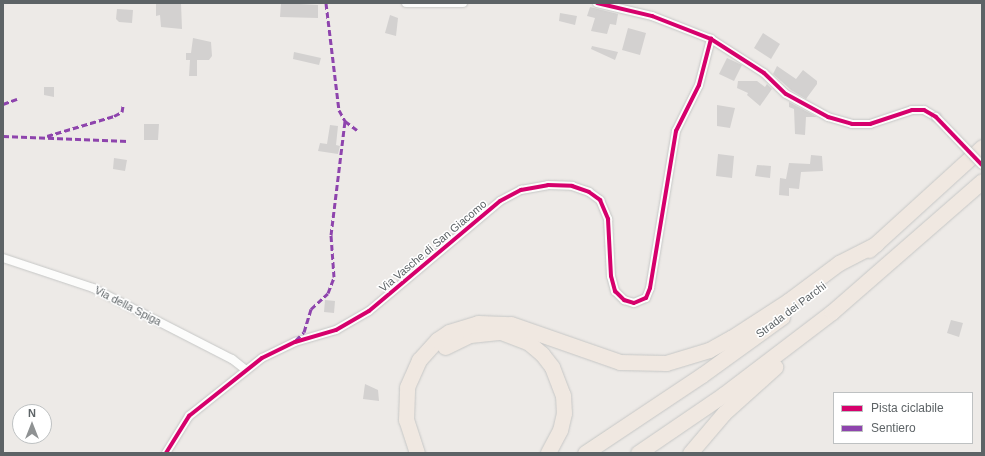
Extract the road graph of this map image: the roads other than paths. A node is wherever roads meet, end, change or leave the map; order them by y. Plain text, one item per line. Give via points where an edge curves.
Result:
1 (406, 3) edge
2 (463, 3) edge
3 (597, 3) edge
4 (711, 40) junction
5 (982, 147) edge
6 (982, 166) edge
7 (982, 181) edge
8 (876, 244) junction
9 (3, 258) edge
10 (832, 312) junction
11 (246, 370) junction
12 (166, 453) edge
13 (417, 453) edge
14 (428, 453) edge
15 (548, 453) edge
16 (585, 453) edge
17 (638, 453) edge
18 (690, 453) edge

1 - 2 street
3 - 4 street via 652,16
4 - 6 street, bridge via 764,73 786,94 828,117 852,124 870,124 912,110 924,110 936,117
4 - 11 street, Via Vasche di San Giacomo via 699,85 676,131 650,288 646,298 634,303 624,300 615,291 608,219 600,200 589,192 572,186 548,185 521,190 500,201 369,311 336,330 295,342 268,354
5 - 8 highway, Strada dei Parchi
7 - 10 highway
8 - 13 highway via 839,263 788,301 731,338 709,350 666,363 620,362 511,324 478,323 449,332 437,340 419,360 407,387 406,420
8 - 16 highway, Strada dei Parchi via 741,348
9 - 11 street, Via della Spiga via 93,288 232,359
10 - 17 highway via 723,395
10 - 18 highway via 812,338 724,413
11 - 12 street, Via Vasche di San Giacomo via 189,416
14 - 15 highway via 421,438 415,408 421,376 439,351 453,342 486,332 502,332 529,343 552,367 563,395 564,413 560,430

